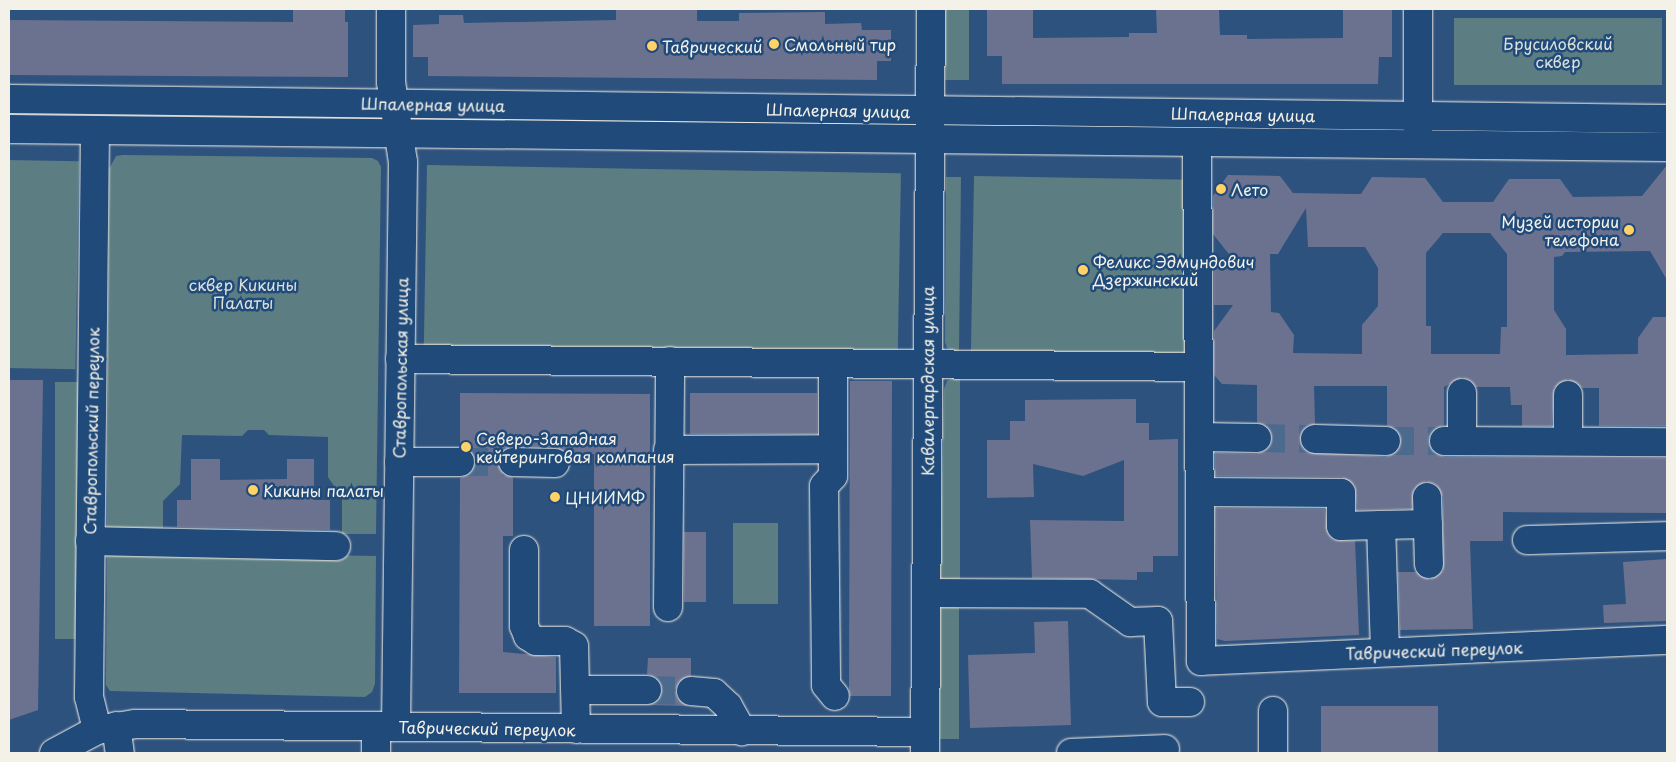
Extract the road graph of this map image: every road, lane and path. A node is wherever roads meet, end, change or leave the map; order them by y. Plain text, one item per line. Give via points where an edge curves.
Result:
1 (391, 9) edge
2 (404, 9) edge
3 (931, 9) edge
4 (1418, 9) edge
5 (9, 100) edge
6 (394, 104) junction
7 (929, 111) junction
8 (1418, 116) junction
9 (1667, 119) edge
10 (9, 129) edge
11 (95, 130) junction
12 (399, 133) junction
13 (929, 140) junction
14 (1196, 143) junction
15 (1418, 145) junction
16 (1667, 147) edge
17 (400, 359) junction
18 (670, 361) junction
19 (832, 363) junction
20 (927, 364) junction
21 (1198, 367) junction
22 (1462, 393) dead end
23 (1568, 395) dead end
24 (1200, 437) junction
25 (1257, 438) tunnel mouth
26 (1315, 439) tunnel mouth
27 (1386, 440) tunnel mouth
28 (1568, 441) junction
29 (1667, 442) edge
30 (833, 449) junction
31 (668, 450) junction
32 (399, 462) junction
33 (460, 462) tunnel mouth
34 (513, 462) tunnel mouth
35 (555, 462) dead end
36 (1200, 492) junction
37 (1427, 498) dead end
38 (1428, 524) junction
39 (1382, 525) junction
40 (1667, 536) edge
41 (1528, 540) dead end
42 (90, 541) junction
43 (336, 546) dead end
44 (524, 550) dead end
45 (1429, 564) dead end
46 (926, 593) junction
47 (668, 607) dead end
48 (1667, 640) edge
49 (1385, 651) junction
50 (577, 690) junction
51 (647, 690) tunnel mouth
52 (691, 690) tunnel mouth
53 (835, 696) dead end
54 (1190, 702) dead end
55 (1273, 711) dead end
56 (107, 728) junction
57 (576, 729) junction
58 (742, 731) junction
59 (383, 736) edge
60 (925, 743) edge
61 (1165, 749) dead end
62 (54, 753) edge
63 (120, 753) edge
64 (1070, 753) edge
65 (1273, 753) edge

1 - 2 street
1 - 6 street, Ставропольская улица
3 - 7 street, Кавалергардская улица
4 - 8 street
5 - 6 street, Шпалерная улица
6 - 7 street, Шпалерная улица
6 - 12 street, Ставропольская улица
7 - 8 street, Шпалерная улица
7 - 13 street, Кавалергардская улица
8 - 9 street, Шпалерная улица
8 - 15 street
10 - 11 street, Шпалерная улица
11 - 12 street, Шпалерная улица
11 - 42 street, Ставропольский переулок
12 - 13 street, Шпалерная улица
12 - 17 street, Ставропольская улица via 403,162
13 - 14 street, Шпалерная улица
13 - 20 street, Кавалергардская улица
14 - 15 street, Шпалерная улица
14 - 21 street
15 - 16 street, Шпалерная улица
17 - 18 street
17 - 32 street, Ставропольская улица
18 - 19 street
18 - 31 street
19 - 20 street
19 - 30 street
20 - 21 street
20 - 46 street, Кавалергардская улица
21 - 24 street
22 - 28 street via 1453,441
23 - 28 street
24 - 25 street
24 - 36 street
26 - 27 street
28 - 29 street
30 - 31 street
30 - 53 street via 833,476 824,486 824,496 826,685
31 - 47 street
32 - 33 street
32 - 59 street, Ставропольская улица
34 - 35 street
36 - 39 street via 1341,493 1341,526
36 - 49 street, Таврический переулок via 1202,661
37 - 38 street
38 - 39 street
38 - 45 street
39 - 49 street
40 - 41 street
42 - 43 street
42 - 56 street, Ставропольский переулок via 89,697
44 - 50 street via 524,626 528,636 536,641 565,641 574,636
46 - 54 street via 1090,594 1130,622 1158,622 1162,702
46 - 60 street, Кавалергардская улица
48 - 49 street, Таврический переулок
50 - 51 street
50 - 57 street
52 - 58 street via 714,693 728,706
55 - 65 street
56 - 59 street, Таврический переулок
56 - 62 street, Таврический переулок
56 - 63 street, Ставропольский переулок
57 - 58 street, Таврический переулок
57 - 59 street, Таврический переулок
58 - 60 street, Таврический переулок
61 - 64 street

